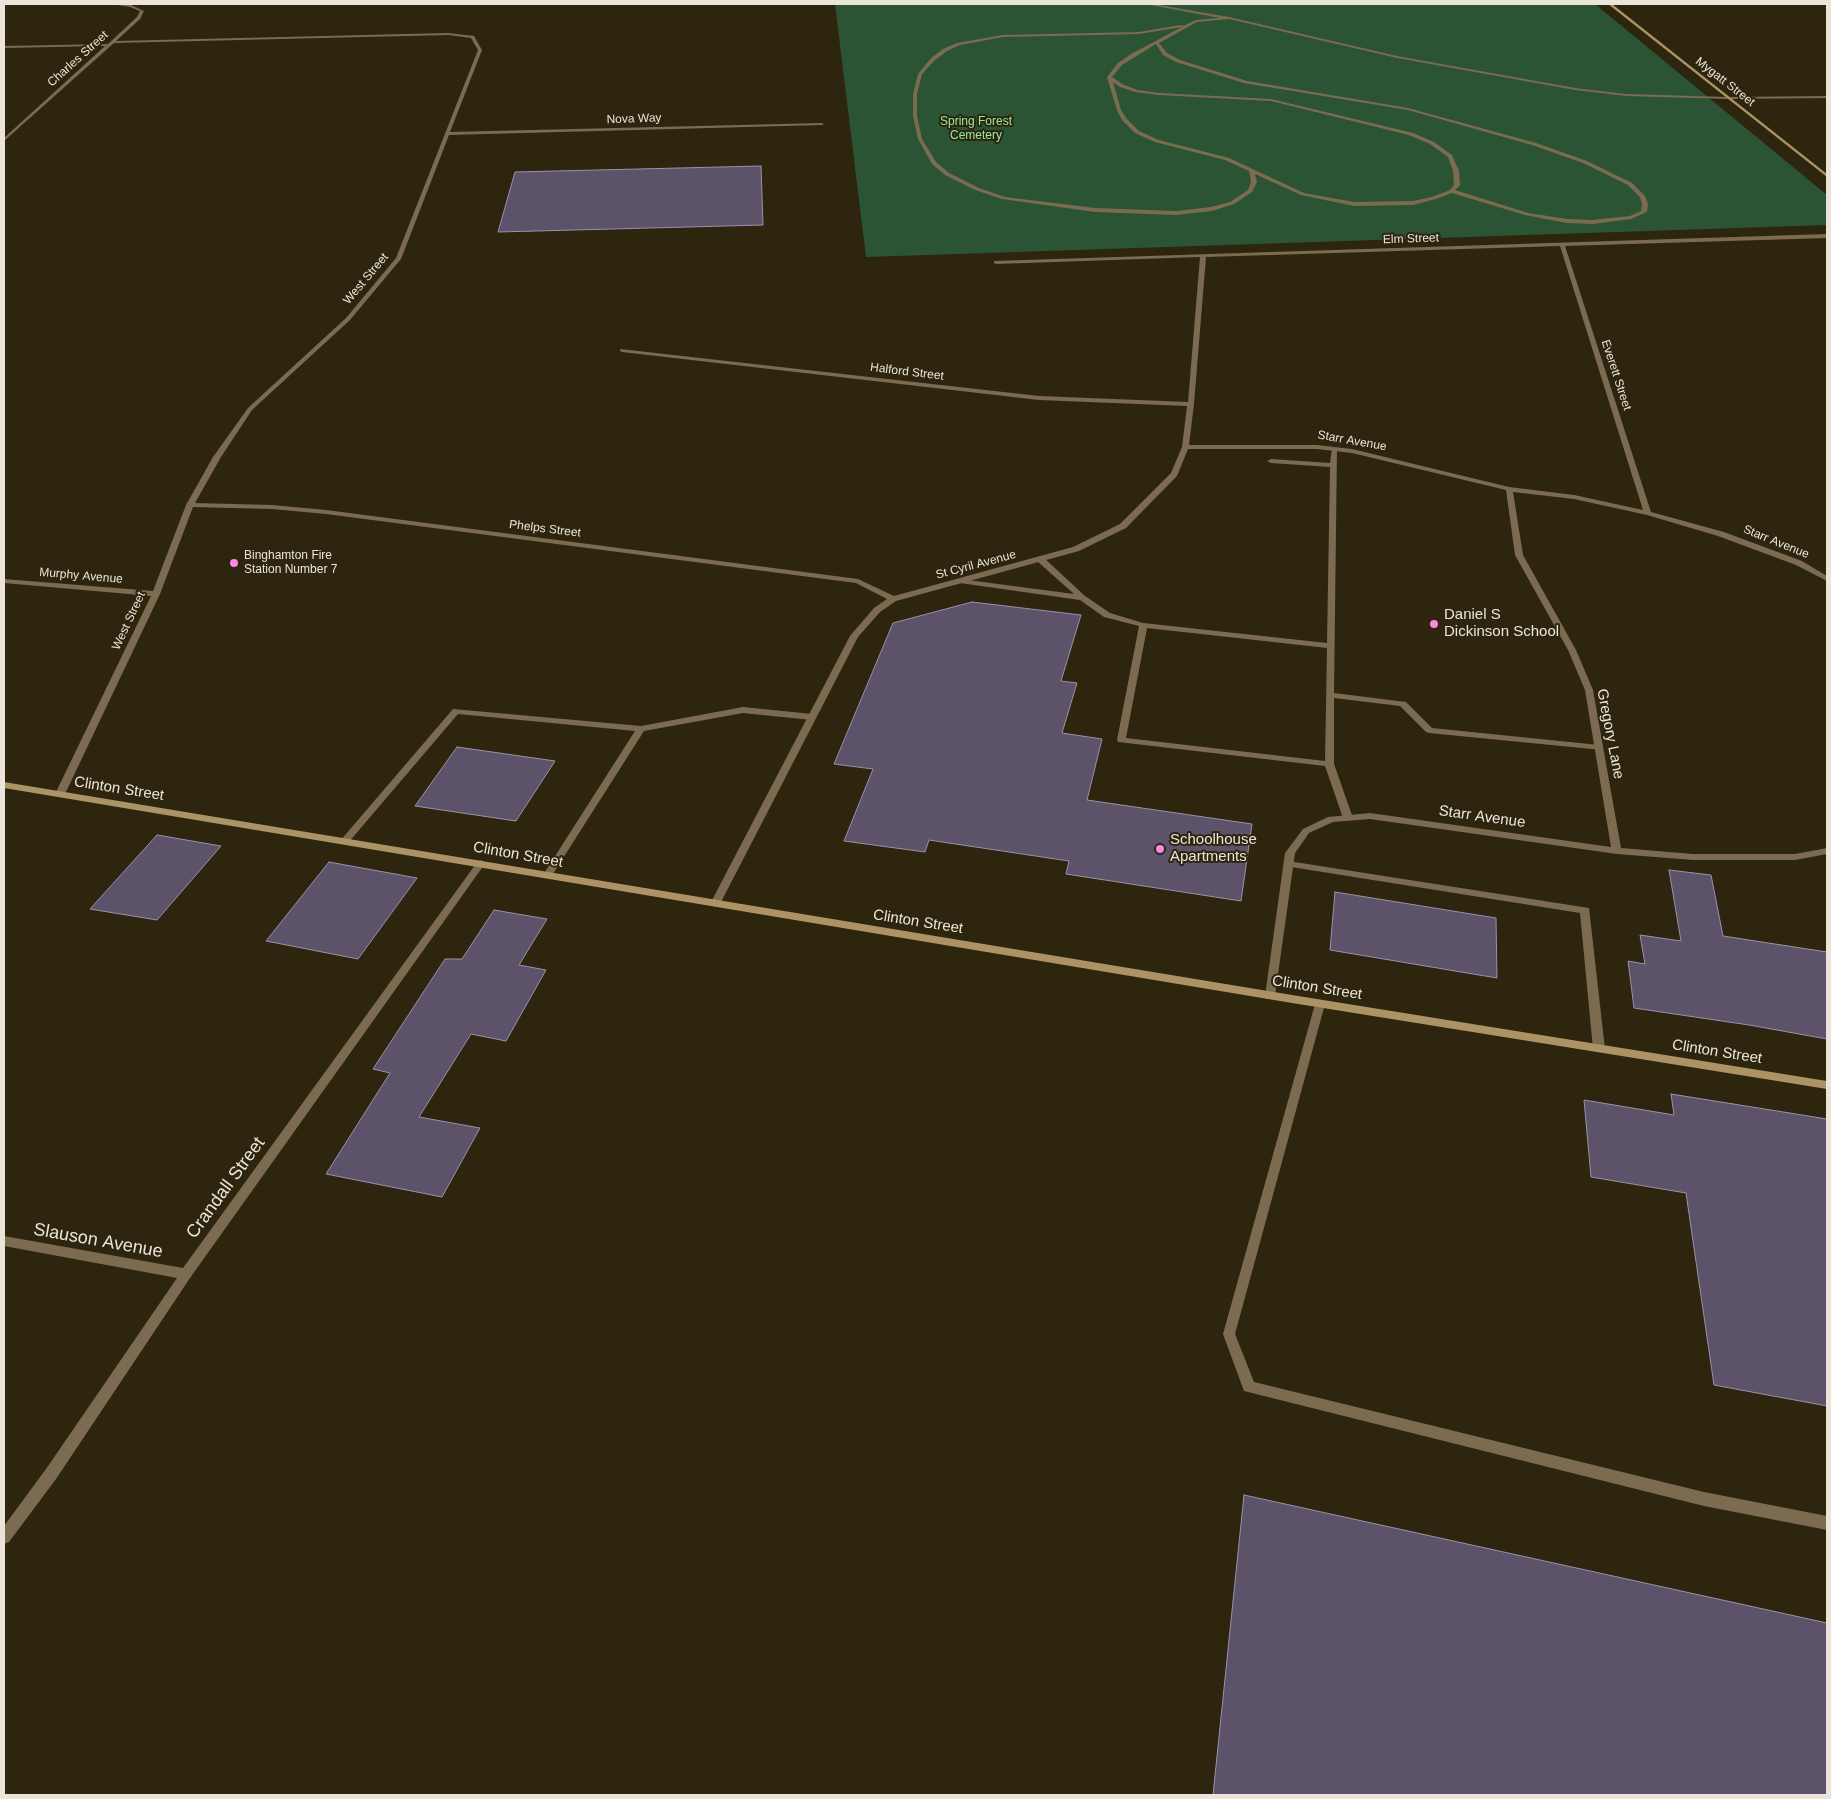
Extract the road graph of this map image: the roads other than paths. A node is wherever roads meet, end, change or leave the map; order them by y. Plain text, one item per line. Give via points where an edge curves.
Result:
1 (114, 4) edge
2 (1148, 4) edge
3 (1610, 4) edge
4 (1190, 11) junction
5 (1229, 18) junction
6 (1194, 22) junction
7 (1157, 43) junction
8 (110, 44) junction
9 (4, 46) edge
10 (1109, 77) junction
11 (1827, 97) edge
12 (1728, 98) junction
13 (822, 124) dead end
14 (447, 134) junction
15 (4, 140) edge
16 (1251, 169) junction
17 (1827, 176) edge
18 (1452, 191) junction
19 (1827, 236) edge
20 (1562, 244) junction
21 (1202, 257) junction
22 (996, 262) dead end
23 (622, 350) dead end
24 (1191, 404) junction
25 (1185, 447) junction
26 (1334, 449) junction
27 (1271, 461) dead end
28 (1334, 465) junction
29 (1509, 489) junction
30 (190, 505) junction
31 (1648, 513) junction
32 (1040, 559) junction
33 (1827, 579) edge
34 (960, 580) junction
35 (4, 581) edge
36 (156, 594) junction
37 (1082, 598) junction
38 (893, 599) junction
39 (1143, 625) junction
40 (1331, 646) junction
41 (1330, 695) junction
42 (812, 716) junction
43 (641, 729) junction
44 (1599, 748) junction
45 (1329, 764) junction
46 (4, 785) edge
47 (60, 794) junction
48 (1348, 818) junction
49 (345, 841) junction
50 (1617, 851) junction
51 (1827, 851) edge
52 (481, 863) junction
53 (1288, 864) junction
54 (548, 875) junction
55 (715, 904) junction
56 (1270, 996) junction
57 (1320, 1004) junction
58 (1599, 1049) junction
59 (1827, 1085) edge
60 (4, 1241) edge
61 (186, 1274) junction
62 (1827, 1523) edge
63 (4, 1537) edge

1 - 8 street, Charles Street via 142,11 139,18
2 - 4 street
3 - 12 street, Mygatt Street
4 - 5 street
4 - 6 street
5 - 6 street
5 - 12 street via 1397,57 1575,90
6 - 7 street
6 - 16 street via 1139,33 1024,35 959,44 945,50 920,74 915,94 920,139 934,163 947,174 977,189 1004,198 1096,210 1176,213 1212,209 1232,203 1250,190 1254,182
7 - 10 street via 1120,64
7 - 18 street via 1165,54 1178,61 1246,82 1408,109 1534,144 1584,162 1630,184 1645,204 1644,212 1631,217 1593,222 1567,221 1526,214
8 - 9 street
8 - 14 street, West Street via 448,34 473,37 480,50
8 - 15 street, Charles Street
10 - 16 street via 1119,110 1137,132 1157,141 1227,158
10 - 18 street via 1137,91 1271,100 1411,134 1450,156 1457,185
11 - 12 street
12 - 17 street, Mygatt Street
13 - 14 street, Nova Way
14 - 30 street, West Street via 400,258 348,319 250,409 217,457
16 - 18 street via 1303,194 1354,204 1413,203
19 - 20 street, Elm Street
20 - 21 street, Elm Street
20 - 31 street, Everett Street
21 - 22 street, Elm Street
21 - 24 street, St Cyril Avenue
23 - 24 street, Halford Street via 1039,398
24 - 25 street, St Cyril Avenue
25 - 26 street, Starr Avenue
25 - 32 street, St Cyril Avenue via 1174,474 1123,526 1076,549
26 - 28 street
26 - 29 street, Starr Avenue
27 - 28 street
28 - 40 street
29 - 31 street, Starr Avenue via 1574,497
29 - 44 street, Gregory Lane via 1519,555 1572,650 1589,690
30 - 36 street, West Street
30 - 38 street, Phelps Street via 326,512 858,580
31 - 33 street, Starr Avenue via 1799,563
32 - 34 street, St Cyril Avenue
32 - 37 street
34 - 37 street
34 - 38 street, St Cyril Avenue
35 - 36 street, Murphy Avenue
36 - 47 street, West Street
37 - 39 street via 1107,615
38 - 42 street, St Cyril Avenue via 877,610 854,636
39 - 40 street
39 - 45 street via 1121,740
40 - 41 street
41 - 44 street via 1404,704 1429,730
41 - 45 street
42 - 43 street via 743,710
42 - 55 street, St Cyril Avenue
43 - 49 street via 456,711
43 - 54 street
44 - 50 street, Gregory Lane
45 - 48 street
46 - 47 street, Clinton Street
47 - 49 street, Clinton Street
48 - 50 street, Starr Avenue via 1370,816
48 - 53 street, Starr Avenue via 1331,819 1306,831 1290,853
49 - 52 street, Clinton Street
50 - 51 street, Starr Avenue via 1693,857 1795,857
52 - 54 street, Clinton Street
52 - 61 street, Crandall Street
53 - 56 street, Starr Avenue
53 - 58 street via 1585,910
54 - 55 street, Clinton Street
55 - 56 street, Clinton Street
56 - 57 street, Clinton Street
57 - 58 street, Clinton Street
57 - 62 street via 1229,1334 1249,1387 1704,1498
58 - 59 street, Clinton Street
60 - 61 street, Slauson Avenue
61 - 63 street, Crandall Street via 51,1474

